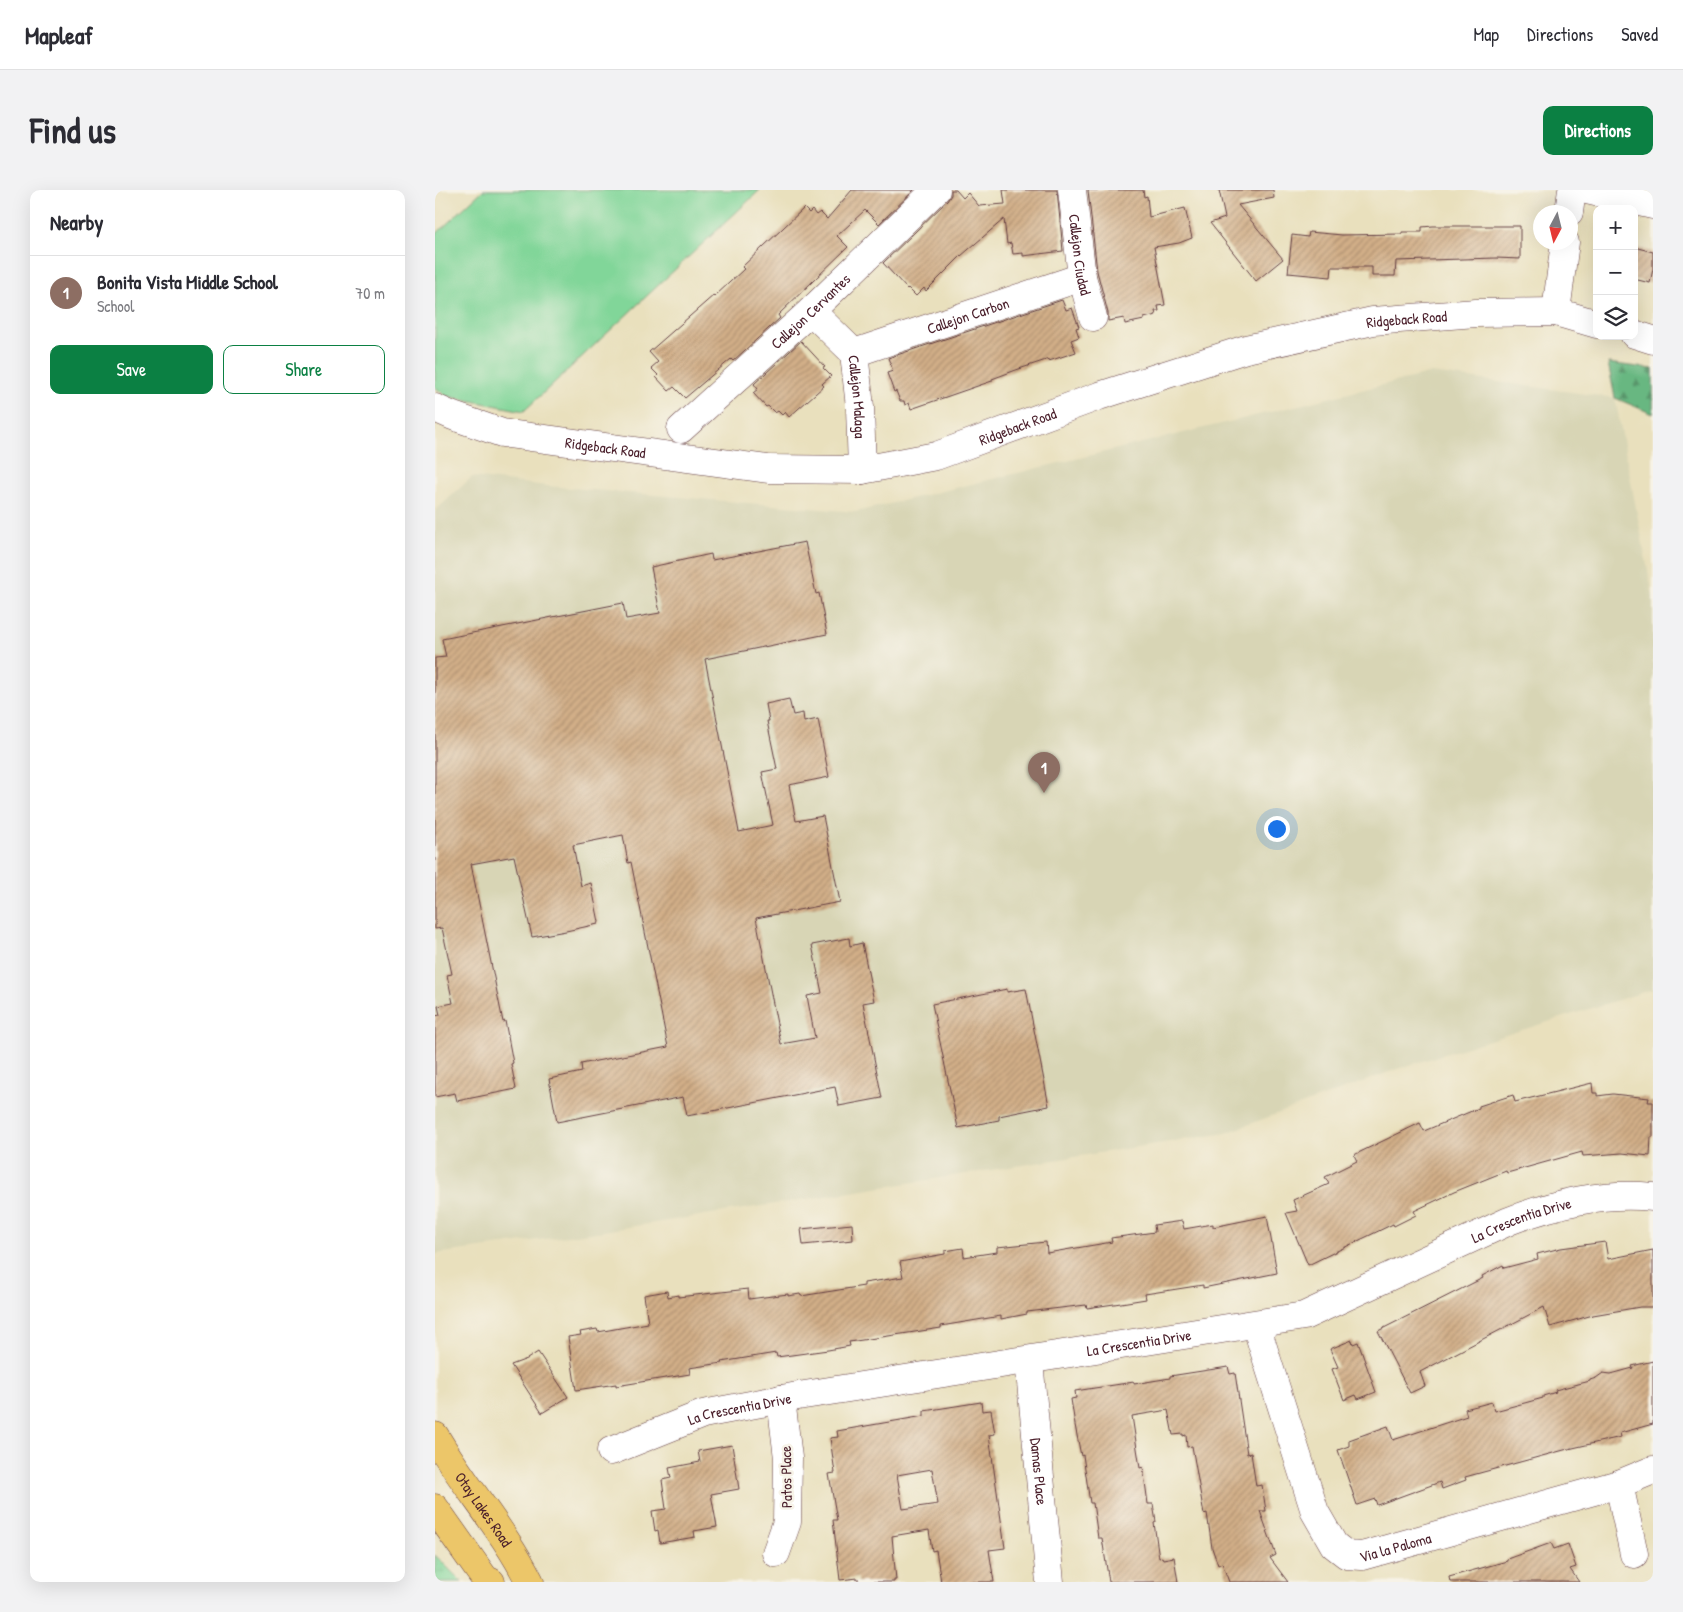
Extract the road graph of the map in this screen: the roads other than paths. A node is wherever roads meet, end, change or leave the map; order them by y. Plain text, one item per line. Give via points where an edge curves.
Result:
1 (936, 190) edge
2 (1072, 190) edge
3 (1571, 190) edge
4 (1587, 190) edge
5 (1570, 205) edge
6 (1653, 205) edge
7 (1564, 250) edge
8 (1082, 276) junction
9 (811, 311) junction
10 (1556, 312) junction
11 (1093, 317) dead end
12 (1593, 323) edge
13 (1638, 335) edge
14 (1653, 340) edge
15 (854, 353) junction
16 (435, 408) edge
17 (681, 429) dead end
18 (862, 470) junction
19 (1653, 1197) edge
20 (1256, 1325) junction
21 (1029, 1361) junction
22 (781, 1399) junction
23 (435, 1436) edge
24 (611, 1451) dead end
25 (1653, 1470) edge
26 (1619, 1484) junction
27 (435, 1508) edge
28 (777, 1553) dead end
29 (1635, 1554) dead end
30 (491, 1582) edge
31 (530, 1582) edge
32 (1050, 1582) edge

1 - 9 street, Callejon Cervantes
2 - 8 street, Callejon Ciudad
3 - 5 street
4 - 6 street
7 - 10 street
8 - 11 street, Callejon Ciudad
8 - 15 street, Callejon Carbon
9 - 15 street, Callejon Malaga
9 - 17 street, Callejon Cervantes
10 - 12 street, Ridgeback Road
10 - 18 street, Ridgeback Road via 1476,313 1373,321 1246,348 1099,396 936,456
13 - 14 street
15 - 18 street, Callejon Malaga
16 - 18 street, Ridgeback Road via 502,432 768,469
19 - 20 street, La Crescentia Drive via 1587,1198 1534,1211 1304,1316
20 - 21 street, La Crescentia Drive
20 - 26 street, Via la Paloma via 1315,1512 1334,1545 1347,1554 1362,1556
21 - 22 street, La Crescentia Drive
21 - 32 street, Damas Place
22 - 24 street, La Crescentia Drive via 703,1414
22 - 28 street, Patos Place via 788,1458 787,1522
23 - 31 main road, Otay Lakes Road via 518,1557
25 - 26 street, Via la Paloma
26 - 29 street
27 - 30 main road via 485,1579

